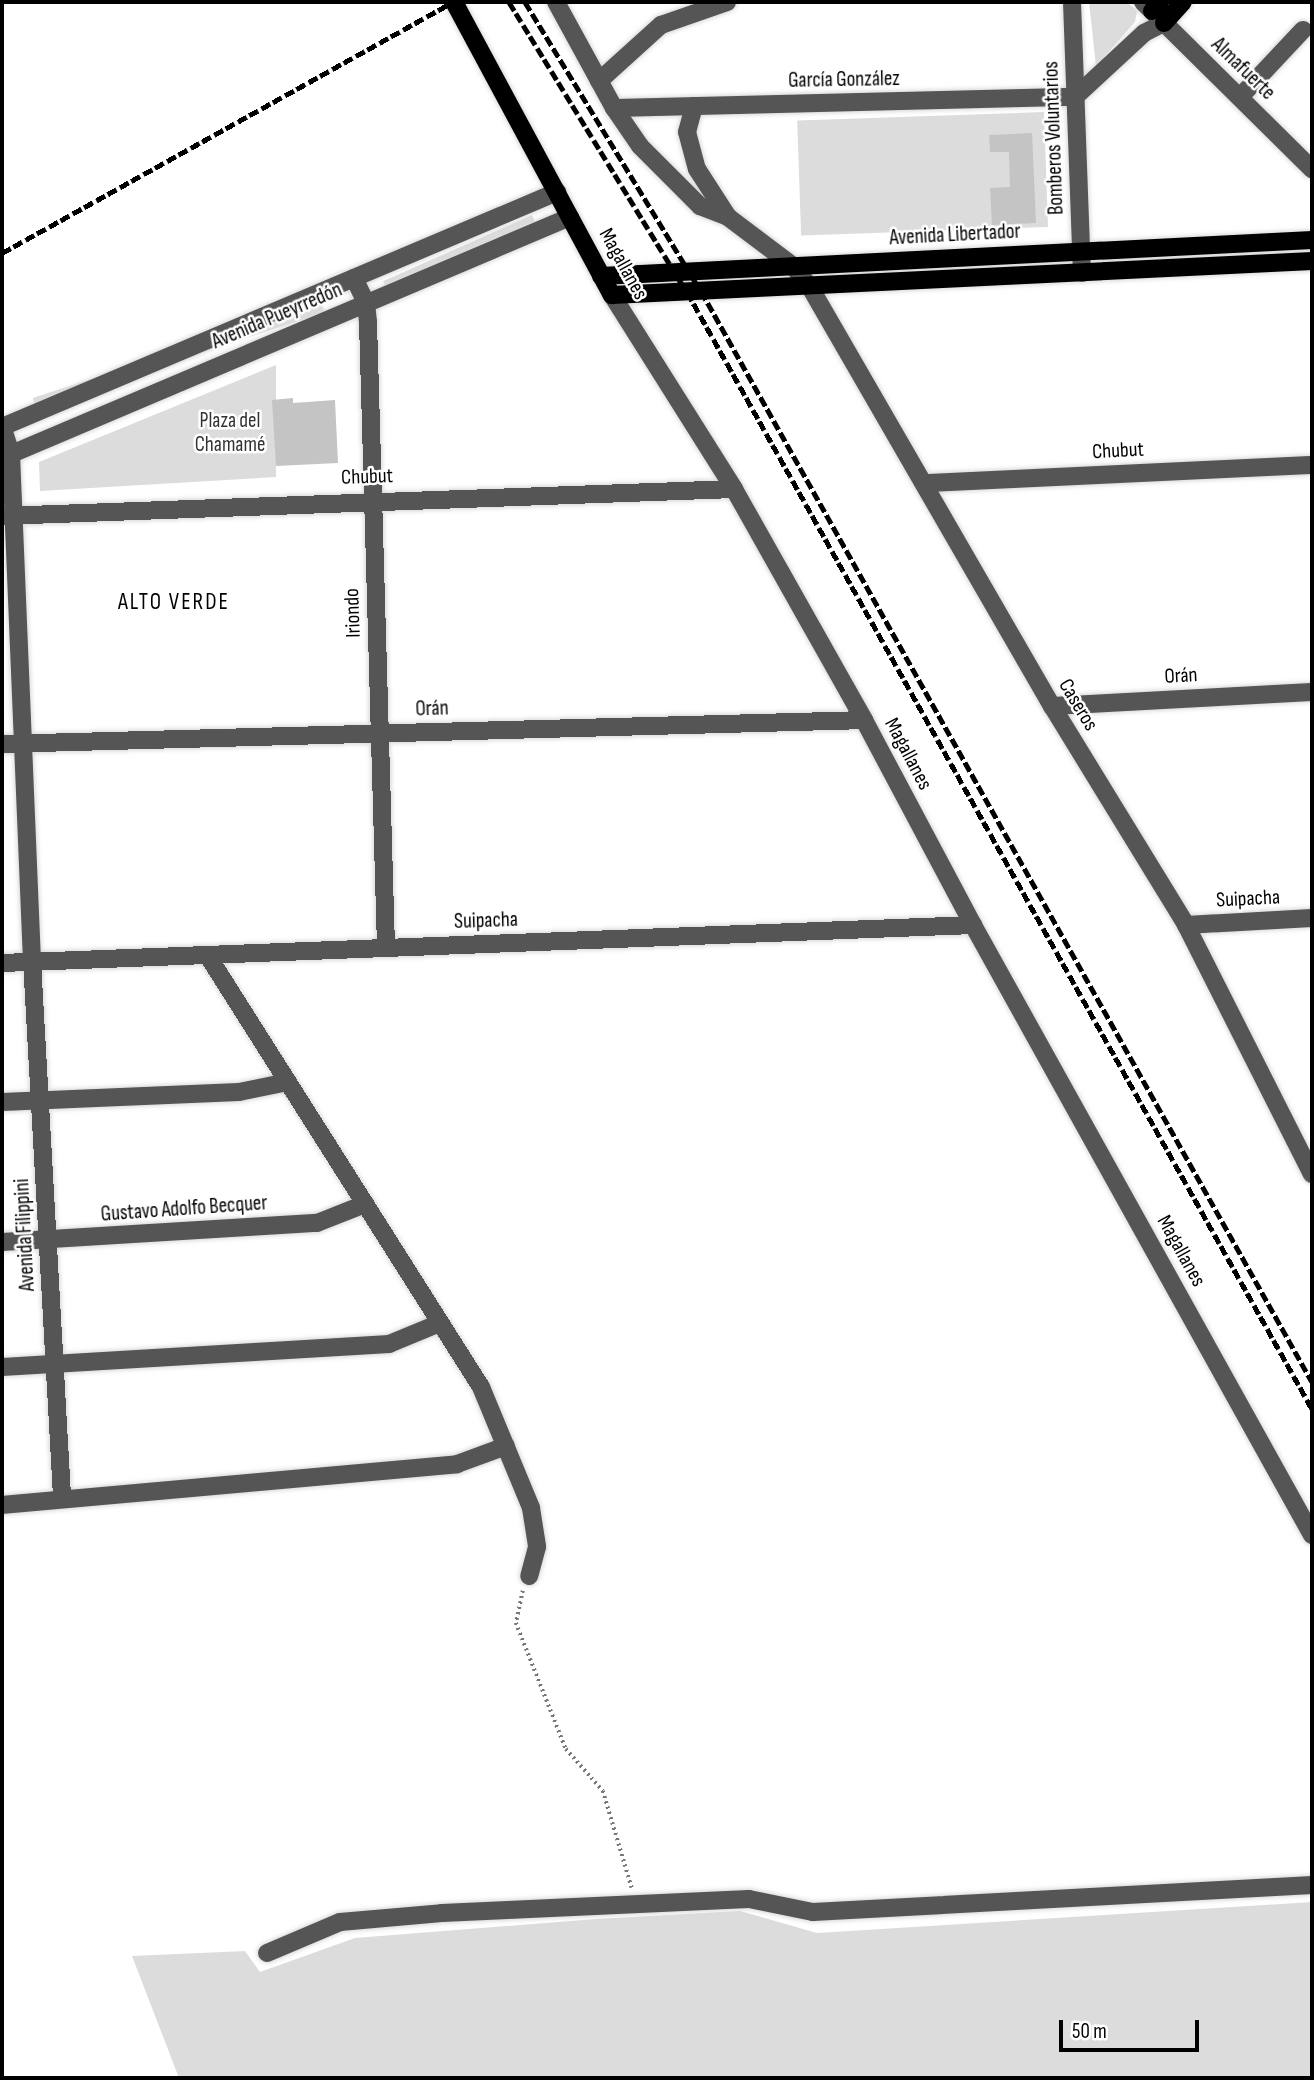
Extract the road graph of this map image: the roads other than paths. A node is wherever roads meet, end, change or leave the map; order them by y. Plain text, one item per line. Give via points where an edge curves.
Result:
1 (454, 2) edge
2 (556, 2) edge
3 (727, 2) edge
4 (1072, 2) edge
5 (1183, 2) edge
6 (1155, 9) edge
7 (1303, 30) dead end
8 (599, 81) junction
9 (1075, 97) junction
10 (1240, 97) junction
11 (694, 106) junction
12 (614, 108) junction
13 (1312, 169) edge
14 (557, 192) junction
15 (570, 217) junction
16 (728, 217) junction
17 (1312, 240) edge
18 (1080, 251) junction
19 (1312, 261) edge
20 (793, 266) junction
21 (1082, 273) junction
22 (601, 276) junction
23 (354, 278) junction
24 (810, 287) junction
25 (612, 295) junction
26 (366, 303) junction
27 (2, 427) edge
28 (6, 456) edge
29 (1312, 465) edge
30 (927, 483) junction
31 (734, 489) junction
32 (372, 499) junction
33 (7, 516) edge
34 (1312, 692) edge
35 (1052, 706) junction
36 (864, 720) junction
37 (380, 733) junction
38 (22, 743) junction
39 (2, 744) edge
40 (1312, 918) edge
41 (973, 925) junction
42 (1186, 925) junction
43 (386, 948) junction
44 (208, 956) junction
45 (32, 961) junction
46 (2, 962) edge
47 (288, 1082) junction
48 (40, 1100) junction
49 (2, 1102) edge
50 (1307, 1154) edge
51 (1312, 1174) edge
52 (365, 1204) junction
53 (48, 1241) junction
54 (2, 1242) edge
55 (440, 1323) junction
56 (55, 1364) junction
57 (2, 1367) edge
58 (506, 1446) junction
59 (62, 1496) junction
60 (2, 1505) edge
61 (1312, 1535) edge
62 (529, 1576) road end
63 (1312, 1885) edge
64 (267, 1953) dead end

1 - 14 main road, Magallanes
2 - 8 street
3 - 8 street via 661,25
4 - 9 street, Bomberos Voluntarios
5 - 6 main road
6 - 9 street via 1144,33
6 - 10 street, Almafuerte
7 - 10 street
8 - 12 street
9 - 11 street, García González
9 - 18 street, Bomberos Voluntarios
10 - 13 street, Almafuerte
11 - 12 street, García González
11 - 16 street via 687,132 697,169
12 - 16 street via 640,146 700,206
14 - 15 main road, Magallanes
14 - 23 street, Avenida Pueyrredón
15 - 22 main road, Magallanes
15 - 26 street, Avenida Pueyrredón
16 - 20 street, Caseros
17 - 18 main road, Avenida Libertador
18 - 20 main road, Avenida Libertador
18 - 21 street, Bomberos Voluntarios
19 - 21 main road
20 - 22 main road, Avenida Libertador
20 - 24 street, Caseros
21 - 24 main road
22 - 25 main road, Magallanes
23 - 26 street, Iriondo
23 - 27 street, Avenida Pueyrredón
24 - 25 main road
24 - 30 street, Caseros
25 - 31 street, Magallanes
26 - 28 street, Avenida Pueyrredón
26 - 32 street, Iriondo
27 - 28 street, Avenida Filippini
28 - 33 street, Avenida Filippini
29 - 30 street, Chubut
30 - 35 street, Caseros
31 - 32 street, Chubut
31 - 36 street, Magallanes
32 - 33 street, Chubut
32 - 37 street, Iriondo
33 - 38 street, Avenida Filippini
34 - 35 street, Orán
35 - 42 street, Caseros
36 - 37 street, Orán
36 - 41 street, Magallanes
37 - 38 street, Orán
37 - 43 street, Iriondo
38 - 39 street, Orán
38 - 45 street, Avenida Filippini
40 - 42 street, Suipacha
41 - 43 street, Suipacha
41 - 61 street, Magallanes
42 - 50 street, Caseros
43 - 44 street, Suipacha
44 - 45 street, Suipacha
44 - 47 street
45 - 46 street, Suipacha
45 - 48 street, Avenida Filippini
47 - 48 street via 239,1092
47 - 52 street
48 - 49 street
48 - 53 street, Avenida Filippini
50 - 51 street, Caseros
52 - 53 street, Gustavo Adolfo Becquer via 317,1223
52 - 55 street
53 - 54 street, Gustavo Adolfo Becquer
53 - 56 street, Avenida Filippini
55 - 56 street via 389,1344
55 - 58 street via 481,1387
56 - 57 street
56 - 59 street, Avenida Filippini
58 - 59 street via 457,1464
58 - 62 street via 531,1508 537,1547
59 - 60 street
63 - 64 street via 813,1912 749,1899 340,1922

